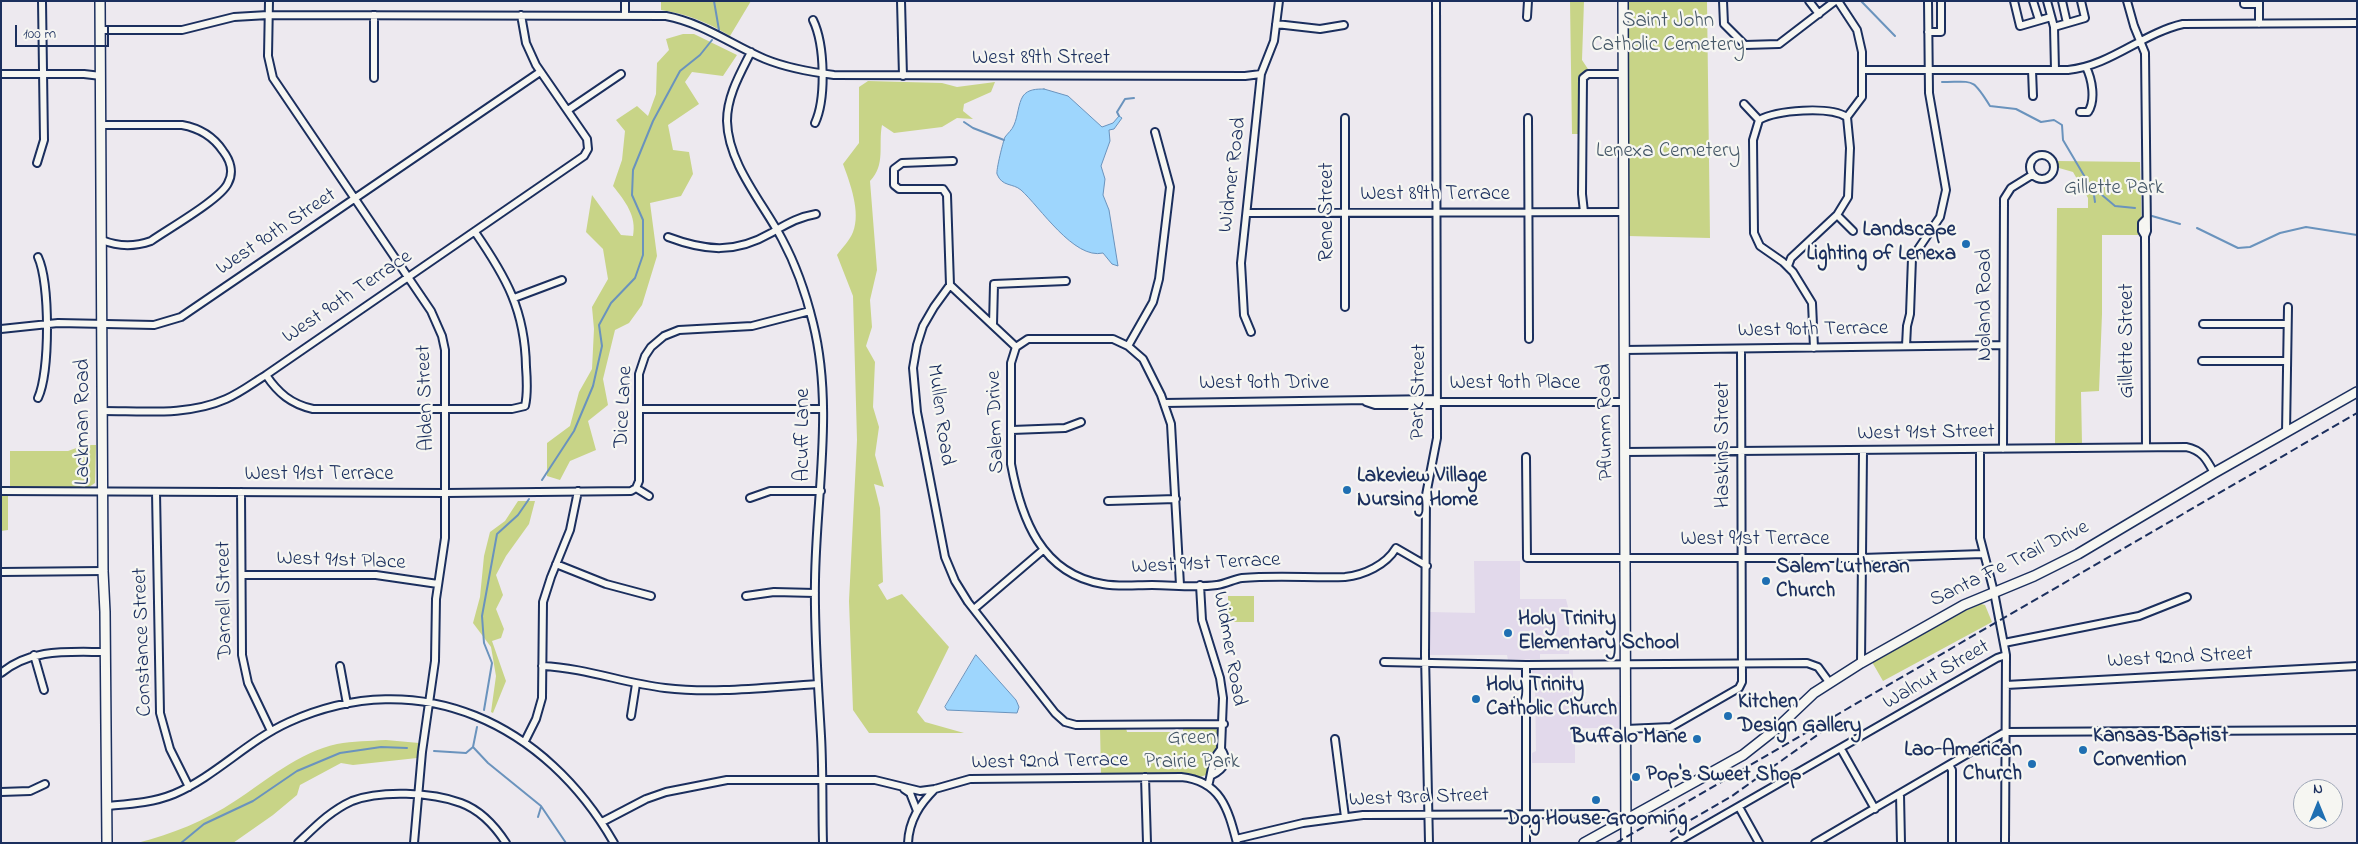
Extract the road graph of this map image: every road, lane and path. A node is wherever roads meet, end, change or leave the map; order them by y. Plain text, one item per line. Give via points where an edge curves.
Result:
1 (42, 1) edge
2 (100, 1) edge
3 (268, 1) edge
4 (625, 1) edge
5 (901, 1) edge
6 (1279, 1) edge
7 (1436, 1) edge
8 (1528, 1) edge
9 (1623, 1) edge
10 (1723, 1) edge
11 (1809, 1) edge
12 (1837, 1) edge
13 (1928, 1) edge
14 (1940, 1) edge
15 (2014, 1) edge
16 (2033, 1) edge
17 (2047, 1) edge
18 (2062, 1) edge
19 (2081, 1) edge
20 (2128, 1) edge
21 (2244, 1) edge
22 (2259, 3) edge
23 (1819, 14) junction
24 (268, 15) junction
25 (374, 15) junction
26 (520, 15) junction
27 (625, 15) junction
28 (1527, 17) dead end
29 (2051, 17) junction
30 (813, 20) dead end
31 (2039, 20) junction
32 (2067, 23) junction
33 (2357, 23) edge
34 (1276, 24) junction
35 (2259, 24) junction
36 (1344, 25) dead end
37 (2054, 27) junction
38 (101, 30) junction
39 (1928, 32) junction
40 (2140, 42) junction
41 (751, 52) junction
42 (2086, 67) junction
43 (1863, 70) junction
44 (1928, 70) junction
45 (2032, 70) junction
46 (2055, 70) junction
47 (540, 72) junction
48 (1, 74) edge
49 (44, 74) junction
50 (621, 74) dead end
51 (821, 74) junction
52 (1262, 74) junction
53 (1623, 74) junction
54 (100, 76) junction
55 (903, 76) junction
56 (374, 78) dead end
57 (2033, 96) dead end
58 (1744, 104) dead end
59 (568, 110) junction
60 (2080, 112) dead end
61 (1847, 117) junction
62 (1345, 118) dead end
63 (1528, 118) dead end
64 (1759, 120) junction
65 (815, 123) dead end
66 (101, 125) junction
67 (1155, 132) dead end
68 (37, 162) dead end
69 (954, 162) dead end
70 (2032, 175) junction
71 (354, 199) junction
72 (1345, 212) junction
73 (1437, 212) junction
74 (1529, 212) junction
75 (1584, 212) junction
76 (1623, 212) junction
77 (1247, 213) junction
78 (816, 214) dead end
79 (1837, 216) junction
80 (777, 230) junction
81 (1852, 231) dead end
82 (474, 232) junction
83 (668, 237) dead end
84 (102, 240) junction
85 (38, 257) dead end
86 (1788, 266) junction
87 (408, 277) junction
88 (562, 280) dead end
89 (1066, 280) dead end
90 (950, 285) junction
91 (514, 298) junction
92 (1345, 307) dead end
93 (2288, 308) dead end
94 (810, 311) junction
95 (45, 323) junction
96 (2203, 324) dead end
97 (2286, 324) junction
98 (102, 325) junction
99 (993, 325) junction
100 (1, 329) edge
101 (1251, 332) dead end
102 (1529, 339) dead end
103 (2003, 345) junction
104 (1128, 346) junction
105 (1906, 346) junction
106 (1016, 347) junction
107 (1814, 348) junction
108 (1741, 349) junction
109 (1624, 350) junction
110 (2202, 361) dead end
111 (2286, 361) junction
112 (266, 375) junction
113 (2357, 392) edge
114 (38, 398) dead end
115 (1437, 402) junction
116 (1623, 402) junction
117 (1164, 403) junction
118 (446, 409) junction
119 (639, 409) junction
120 (821, 409) junction
121 (102, 410) junction
122 (1081, 422) dead end
123 (1012, 430) junction
124 (2286, 433) junction
125 (2146, 447) junction
126 (2003, 449) junction
127 (1980, 450) junction
128 (1863, 451) junction
129 (1625, 452) junction
130 (1743, 452) junction
131 (1526, 457) dead end
132 (2214, 472) junction
133 (636, 488) junction
134 (1, 491) edge
135 (578, 491) junction
136 (821, 491) junction
137 (103, 492) junction
138 (156, 492) junction
139 (241, 492) junction
140 (446, 493) junction
141 (649, 496) dead end
142 (750, 498) dead end
143 (1176, 499) junction
144 (1108, 501) dead end
145 (1043, 550) junction
146 (1984, 554) junction
147 (1741, 557) junction
148 (1626, 558) junction
149 (1862, 558) junction
150 (556, 564) junction
151 (1427, 566) junction
152 (102, 571) junction
153 (1, 572) edge
154 (242, 575) junction
155 (438, 584) junction
156 (1180, 585) junction
157 (1200, 585) junction
158 (1994, 592) junction
159 (815, 593) junction
160 (651, 596) dead end
161 (746, 596) dead end
162 (2187, 597) dead end
163 (974, 609) junction
164 (2004, 643) junction
165 (106, 652) junction
166 (34, 655) junction
167 (2006, 655) junction
168 (1384, 662) dead end
169 (1742, 662) junction
170 (1626, 663) junction
171 (1861, 663) junction
172 (1426, 664) junction
173 (1526, 665) junction
174 (340, 666) dead end
175 (542, 666) junction
176 (2357, 666) edge
177 (1, 673) edge
178 (1829, 682) junction
179 (636, 684) junction
180 (818, 684) junction
181 (2006, 685) junction
182 (44, 690) dead end
183 (347, 704) junction
184 (429, 704) junction
185 (631, 716) dead end
186 (1224, 724) junction
187 (1626, 729) junction
188 (2357, 730) edge
189 (272, 731) junction
190 (2005, 732) junction
191 (1335, 739) dead end
192 (525, 741) junction
193 (1221, 749) junction
194 (1841, 749) junction
195 (1949, 765) junction
196 (1212, 775) junction
197 (1145, 777) junction
198 (822, 779) junction
199 (45, 784) dead end
200 (189, 786) junction
201 (1208, 786) junction
202 (902, 788) junction
203 (936, 789) junction
204 (1, 792) edge
205 (1900, 794) junction
206 (419, 796) junction
207 (106, 806) junction
208 (1738, 807) junction
209 (1874, 809) junction
210 (916, 812) junction
211 (1430, 814) junction
212 (1527, 814) junction
213 (1606, 814) dead end
214 (1345, 817) junction
215 (1627, 820) junction
216 (602, 822) junction
217 (1236, 841) edge
218 (107, 843) edge
219 (298, 843) edge
220 (414, 843) edge
221 (506, 843) edge
222 (614, 843) edge
223 (823, 843) edge
224 (908, 843) edge
225 (1146, 843) edge
226 (1429, 843) edge
227 (1526, 843) edge
228 (1584, 843) edge
229 (1626, 843) edge
230 (1675, 843) edge
231 (1759, 843) edge
232 (1815, 843) edge
233 (1901, 843) edge
234 (1952, 843) edge
235 (2005, 843) edge

1 - 49 street
2 - 38 main road, Lackman Road
3 - 24 street, Alden Street
4 - 27 street
5 - 55 street
6 - 34 street, Widmer Road
7 - 73 street, Park Street
8 - 28 street
9 - 53 main road, Pflumm Road
10 - 23 street via 1724,24 1745,45 1779,44
11 - 23 street
12 - 23 street
12 - 43 street via 1857,30
13 - 39 street
14 - 39 street via 1941,32
15 - 31 street via 2020,26
16 - 31 street
17 - 29 street
18 - 32 street
19 - 32 street via 2085,18
20 - 40 street, Gillette Street
21 - 22 street via 2244,4
22 - 35 street
24 - 25 street, West 89th Street
24 - 38 street, West 89th Street via 234,18 182,30
24 - 71 street, Alden Street via 268,56 273,78
25 - 26 street, West 89th Street
25 - 56 street
26 - 27 street, West 89th Street
26 - 47 street via 526,42
27 - 41 street, West 89th Street via 683,19
29 - 31 street
29 - 37 street
30 - 51 street via 820,40
32 - 37 street
33 - 35 street
34 - 36 street via 1320,29
34 - 52 street, Widmer Road via 1272,48
35 - 40 street via 2183,24
37 - 46 street
38 - 54 main road, Lackman Road
39 - 44 street
40 - 42 street
40 - 125 street, Gillette Street via 2145,54 2145,220 2142,231 2145,236
41 - 51 street, West 89th Street via 785,66
41 - 80 street, Acuff Lane via 731,96 728,134 740,165
42 - 46 street
42 - 60 street via 2091,78 2092,107 2088,112
43 - 44 street
43 - 61 street via 1862,96
44 - 45 street
44 - 105 street via 1931,111 1946,190 1940,217 1912,258
45 - 46 street
45 - 57 street
47 - 59 street
47 - 71 street, West 90th Street
48 - 49 street
49 - 54 street
49 - 68 street via 44,140
50 - 59 street
51 - 55 street, West 89th Street
51 - 65 street via 821,105
52 - 55 street, West 89th Street
52 - 77 street, Widmer Road
53 - 75 street via 1588,74 1582,78
53 - 76 main road, Pflumm Road
54 - 66 main road, Lackman Road
58 - 64 street
59 - 82 street, West 90th Terrace via 587,139 588,149 584,156
61 - 64 street via 1833,112 1783,112
61 - 79 street via 1850,126 1850,189
62 - 72 street, Rene Street
63 - 74 street
64 - 86 street via 1754,140 1754,233 1766,252
66 - 84 main road, Lackman Road
66 - 84 street via 193,127 208,134 222,149 231,175 219,195 151,241 114,246
67 - 104 street via 1170,187 1159,280 1153,302
69 - 90 street via 902,163 894,169 894,185 899,190 943,189 947,195
70 - 70 street via 2040,179 2049,178 2054,164 2047,156 2036,154 2030,161
70 - 103 street, Noland Road via 2010,188 2004,199
71 - 87 street, Alden Street
71 - 98 street, West 90th Street via 181,317 154,325
72 - 73 street, West 89th Terrace
72 - 77 street, West 89th Terrace
72 - 92 street, Rene Street
73 - 74 street, West 89th Terrace
73 - 115 street, Park Street
74 - 75 street, West 89th Terrace
74 - 102 street
75 - 76 street, West 89th Terrace
76 - 109 main road, Pflumm Road
77 - 101 street, Widmer Road via 1241,272 1244,315
78 - 80 street via 801,216
79 - 81 street
79 - 86 street via 1791,258
80 - 83 street via 754,242 716,249 700,248
80 - 94 street, Acuff Lane
82 - 87 street, West 90th Terrace
82 - 91 street via 501,271
84 - 98 main road, Lackman Road
85 - 95 street via 44,276
86 - 107 street via 1812,303
87 - 112 street, West 90th Terrace
87 - 118 street, Alden Street via 442,336 446,360
88 - 91 street
89 - 99 street via 994,284
90 - 99 street
90 - 163 street, Mullen Road via 920,334 913,368 914,383 945,557 955,582
91 - 118 street via 526,350 525,406 512,409
93 - 97 street
94 - 119 street, Dice Lane via 752,326 679,330 664,336 651,347 642,364
94 - 120 street, Acuff Lane via 818,349
95 - 98 street, West 90th Street
95 - 100 street, West 90th Street
95 - 114 street via 45,373
96 - 97 street
97 - 111 street
98 - 121 main road, Lackman Road
99 - 106 street
103 - 105 street, West 90th Terrace
103 - 126 street, Noland Road
104 - 106 street via 1113,339 1028,339
104 - 117 street via 1143,359
105 - 107 street, West 90th Terrace
106 - 123 street, Salem Drive via 1011,363
107 - 108 street, West 90th Terrace
108 - 109 street, West 90th Terrace
108 - 130 street, Haskins Street
109 - 116 main road, Pflumm Road
110 - 111 street
111 - 124 street
112 - 118 street via 284,397 307,407
112 - 121 street, West 90th Terrace via 227,399 196,408
113 - 124 main road, Santa Fe Trail Drive
115 - 116 street, West 90th Place
115 - 117 street, West 90th Drive via 1375,399 1365,402
115 - 151 street, Park Street via 1437,448 1426,495
116 - 129 main road, Pflumm Road
117 - 143 street via 1171,424
118 - 140 street, Alden Street
119 - 120 street
119 - 133 street, Dice Lane via 639,481
120 - 136 street, Acuff Lane
121 - 137 main road, Lackman Road
122 - 123 street via 1065,428
123 - 145 street, Salem Drive via 1012,464 1019,495 1026,522
124 - 132 main road, Santa Fe Trail Drive
125 - 126 street, West 91st Street
125 - 132 street, West 91st Street via 2193,448 2205,457
126 - 127 street, West 91st Street
127 - 128 street, West 91st Street
127 - 146 street via 1979,521
128 - 130 street, West 91st Street
128 - 149 street
129 - 130 street, West 91st Street
129 - 148 main road, Pflumm Road
130 - 147 street, Haskins Street
131 - 148 street, West 91st Terrace via 1527,558
132 - 158 main road, Santa Fe Trail Drive via 2054,567
133 - 135 street, West 91st Terrace via 631,491
133 - 141 street
134 - 137 street, West 91st Terrace
135 - 140 street, West 91st Terrace
135 - 150 street via 574,518
136 - 142 street via 770,491
136 - 159 street, Acuff Lane
137 - 138 street, West 91st Terrace
137 - 152 main road, Lackman Road
138 - 139 street, West 91st Terrace
138 - 200 street, Constance Street via 160,714 170,749
139 - 140 street, West 91st Terrace
139 - 154 street, Darnell Street
140 - 155 street, Alden Street via 445,538
143 - 144 street
143 - 156 street
145 - 156 street, West 91st Terrace via 1068,572 1088,581
145 - 163 street
146 - 149 street, West 91st Terrace
146 - 158 street
147 - 148 street, West 91st Terrace
147 - 149 street, West 91st Terrace
147 - 169 street, Haskins Street
148 - 170 main road, Pflumm Road
149 - 171 street
150 - 160 street via 606,584
150 - 175 street via 542,609
151 - 157 street, West 91st Terrace via 1396,548 1392,556 1356,576 1240,578 1217,585
151 - 172 street, Park Street
152 - 153 street
152 - 165 main road, Lackman Road
154 - 155 street, West 91st Place via 376,575
154 - 189 street, Darnell Street via 244,668 253,695
155 - 184 street, Alden Street via 435,661
156 - 157 street, West 91st Terrace
157 - 186 street, Widmer Road via 1202,620 1220,678
158 - 164 street
158 - 171 main road, Santa Fe Trail Drive via 1964,604
159 - 161 street via 774,592
159 - 180 street, Acuff Lane
162 - 164 street via 2139,616
163 - 186 street via 1055,714 1065,722 1076,725
164 - 167 street
165 - 166 street
165 - 207 main road, Lackman Road
166 - 177 street via 12,664
166 - 182 street
167 - 181 street
167 - 194 street, Walnut Street
168 - 172 street
169 - 170 street
169 - 178 street via 1807,663 1818,667
169 - 187 street, Haskins Street via 1739,688 1698,712 1671,727
170 - 173 street
170 - 187 main road, Pflumm Road
171 - 178 main road, Santa Fe Trail Drive
172 - 173 street
172 - 211 street, Park Street
173 - 212 street
174 - 183 street
175 - 179 street via 583,669
175 - 192 street via 540,705
176 - 181 street, West 92nd Street
178 - 215 main road, Santa Fe Trail Drive via 1743,755
179 - 180 street via 709,690
179 - 185 street
180 - 198 street, Acuff Lane
181 - 190 street
183 - 184 street via 385,700
183 - 189 street via 307,715
184 - 192 street via 453,708 489,721
184 - 206 street, Alden Street
186 - 193 street, Widmer Road
187 - 215 main road, Pflumm Road
188 - 190 street
189 - 200 street
190 - 195 street
190 - 235 street
191 - 214 street
192 - 216 street via 566,776
193 - 196 street, Widmer Road via 1210,770
193 - 196 street, Widmer Road via 1226,761 1220,771
194 - 208 street, Walnut Street
194 - 209 street
195 - 205 street
195 - 234 street via 1952,770
196 - 201 street, Widmer Road
197 - 201 street, West 92nd Terrace via 1190,778
197 - 203 street, West 92nd Terrace via 970,779
197 - 225 street
198 - 202 street, West 92nd Terrace via 875,780
198 - 216 street, West 92nd Terrace via 727,780 691,785 646,799
198 - 223 street, Acuff Lane
199 - 204 street via 30,791
200 - 207 street via 155,800
201 - 217 street, West 92nd Terrace via 1222,799
202 - 203 street, West 92nd Terrace
202 - 210 street via 910,793
203 - 210 street
205 - 209 street
205 - 233 street
206 - 219 street via 382,794 354,801 330,814
206 - 220 street, Alden Street
206 - 221 street via 445,799 470,808 493,826
207 - 218 main road, Lackman Road
208 - 230 street, Walnut Street
208 - 231 street
209 - 232 street
210 - 224 street
211 - 212 street, West 93rd Street
211 - 214 street, West 93rd Street
211 - 226 street, Park Street
212 - 213 street, West 93rd Street
212 - 227 street
214 - 217 street, West 93rd Street via 1303,823
215 - 228 main road, Santa Fe Trail Drive
215 - 229 main road, Pflumm Road
216 - 222 street

